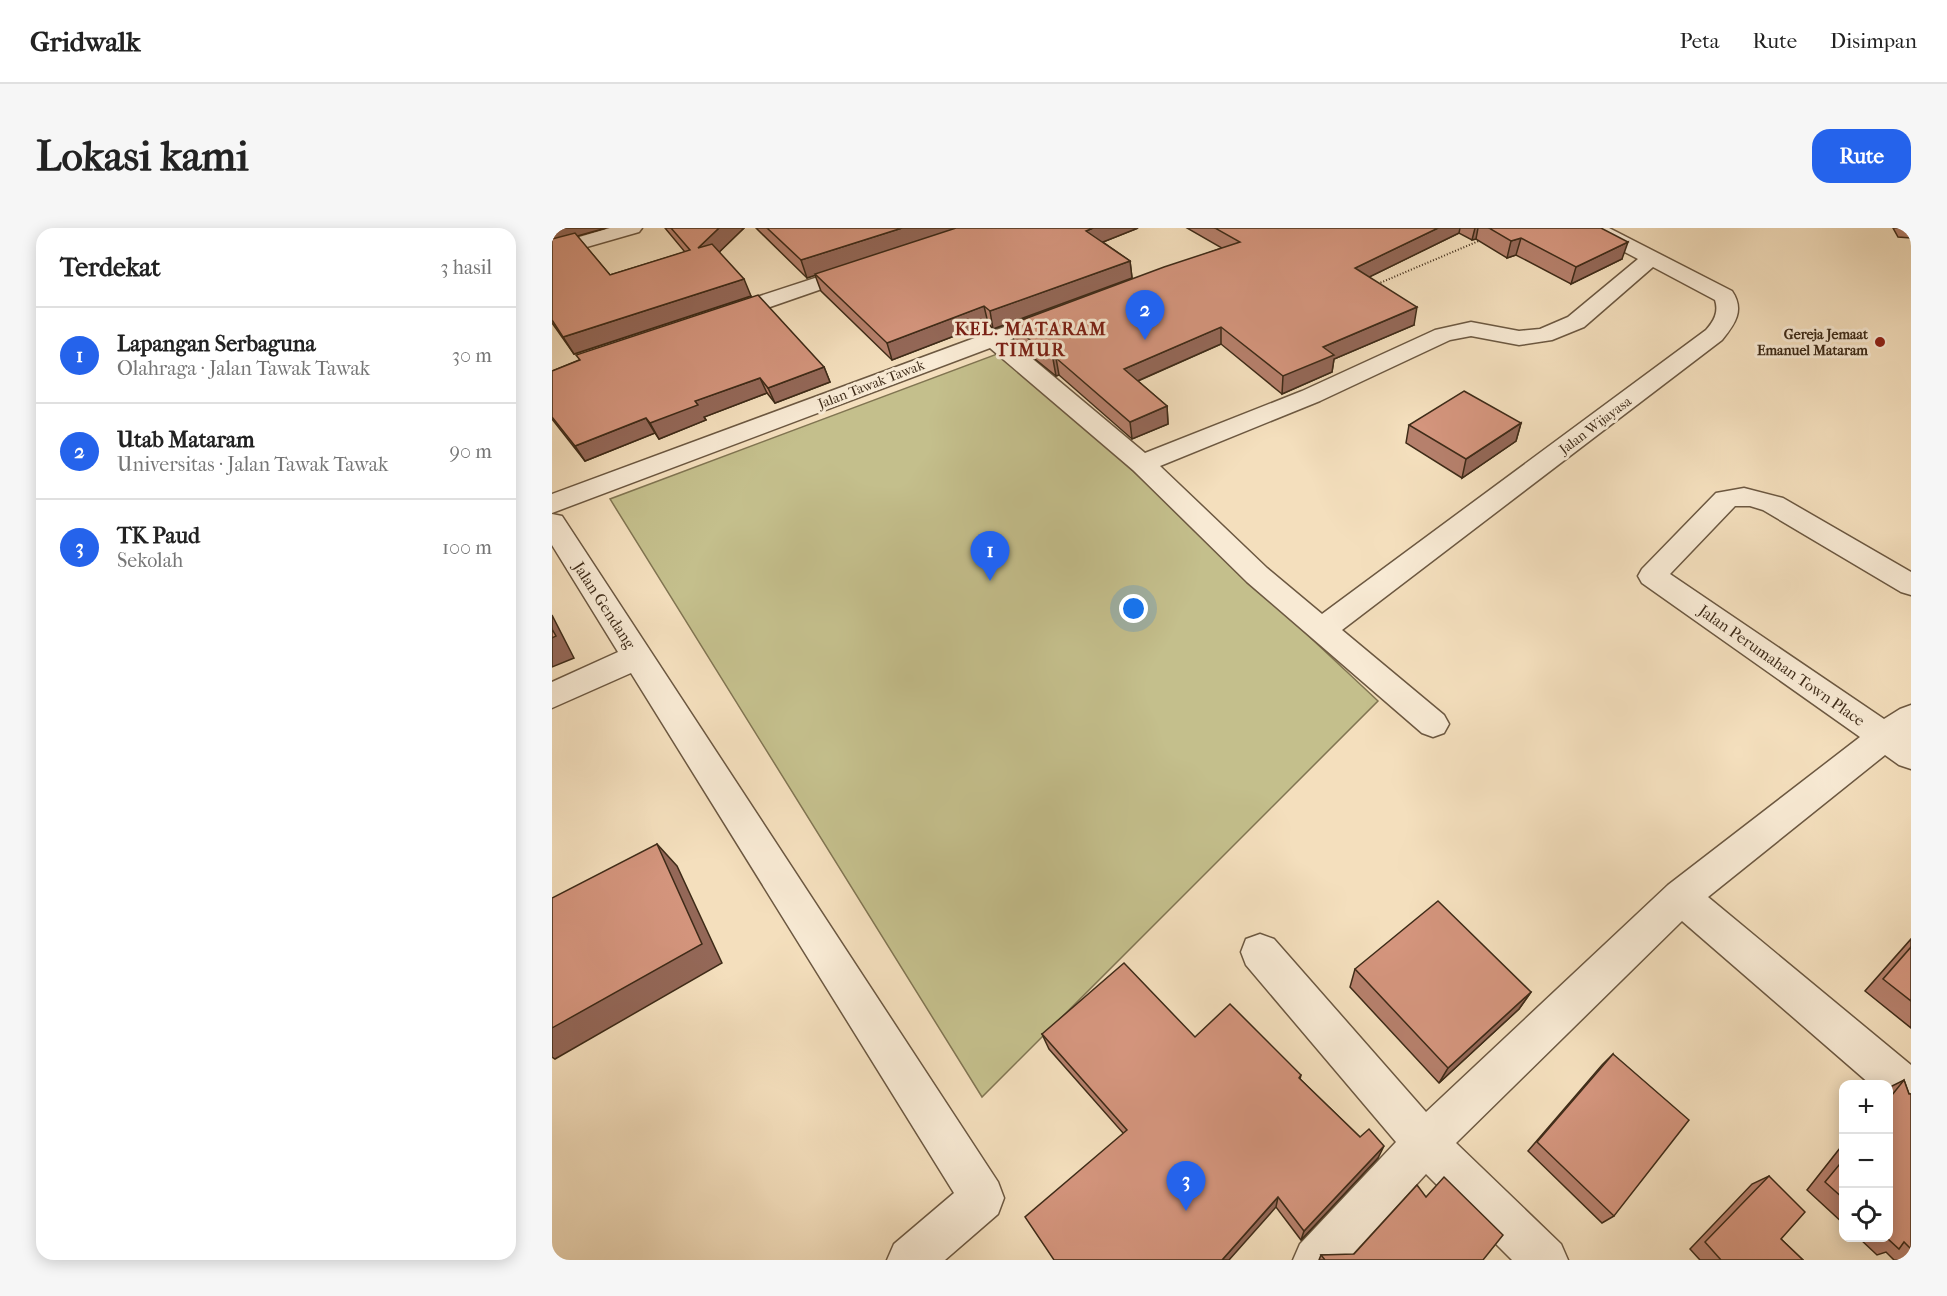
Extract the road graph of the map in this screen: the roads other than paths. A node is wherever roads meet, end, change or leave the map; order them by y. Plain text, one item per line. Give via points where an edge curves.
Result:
1 (632, 228) edge
2 (1594, 228) edge
3 (552, 251) edge
4 (1652, 258) junction
5 (885, 261) edge
6 (1070, 310) edge
7 (707, 320) edge
8 (993, 338) junction
9 (1142, 464) junction
10 (552, 504) edge
11 (552, 523) edge
12 (1911, 585) edge
13 (1323, 629) junction
14 (638, 656) junction
15 (552, 696) edge
16 (1433, 724) dead end
17 (1902, 736) edge
18 (1681, 897) junction
19 (1260, 952) dead end
20 (1905, 1087) edge
21 (1425, 1143) junction
22 (910, 1260) edge
23 (1316, 1260) edge
24 (1545, 1260) edge

1 - 3 street
2 - 4 street, Jalan Wijayasa
4 - 9 street via 1576,322 1544,335 1519,339 1471,329 1443,335 1311,396
4 - 13 street, Jalan Wijayasa via 1724,296 1728,310 1725,324
5 - 7 street
6 - 8 street, Jalan Tawak Tawak
8 - 9 street
8 - 10 street, Jalan Tawak Tawak
9 - 13 street via 1257,575
11 - 14 street, Jalan Gendang
12 - 17 street, Jalan Perumahan Town Place via 1773,504 1740,495 1726,499 1652,576
13 - 16 street
14 - 15 street
14 - 22 street, Jalan Gendang via 982,1198
17 - 18 street
18 - 20 street
18 - 21 street
19 - 21 street
21 - 23 street
21 - 24 street

